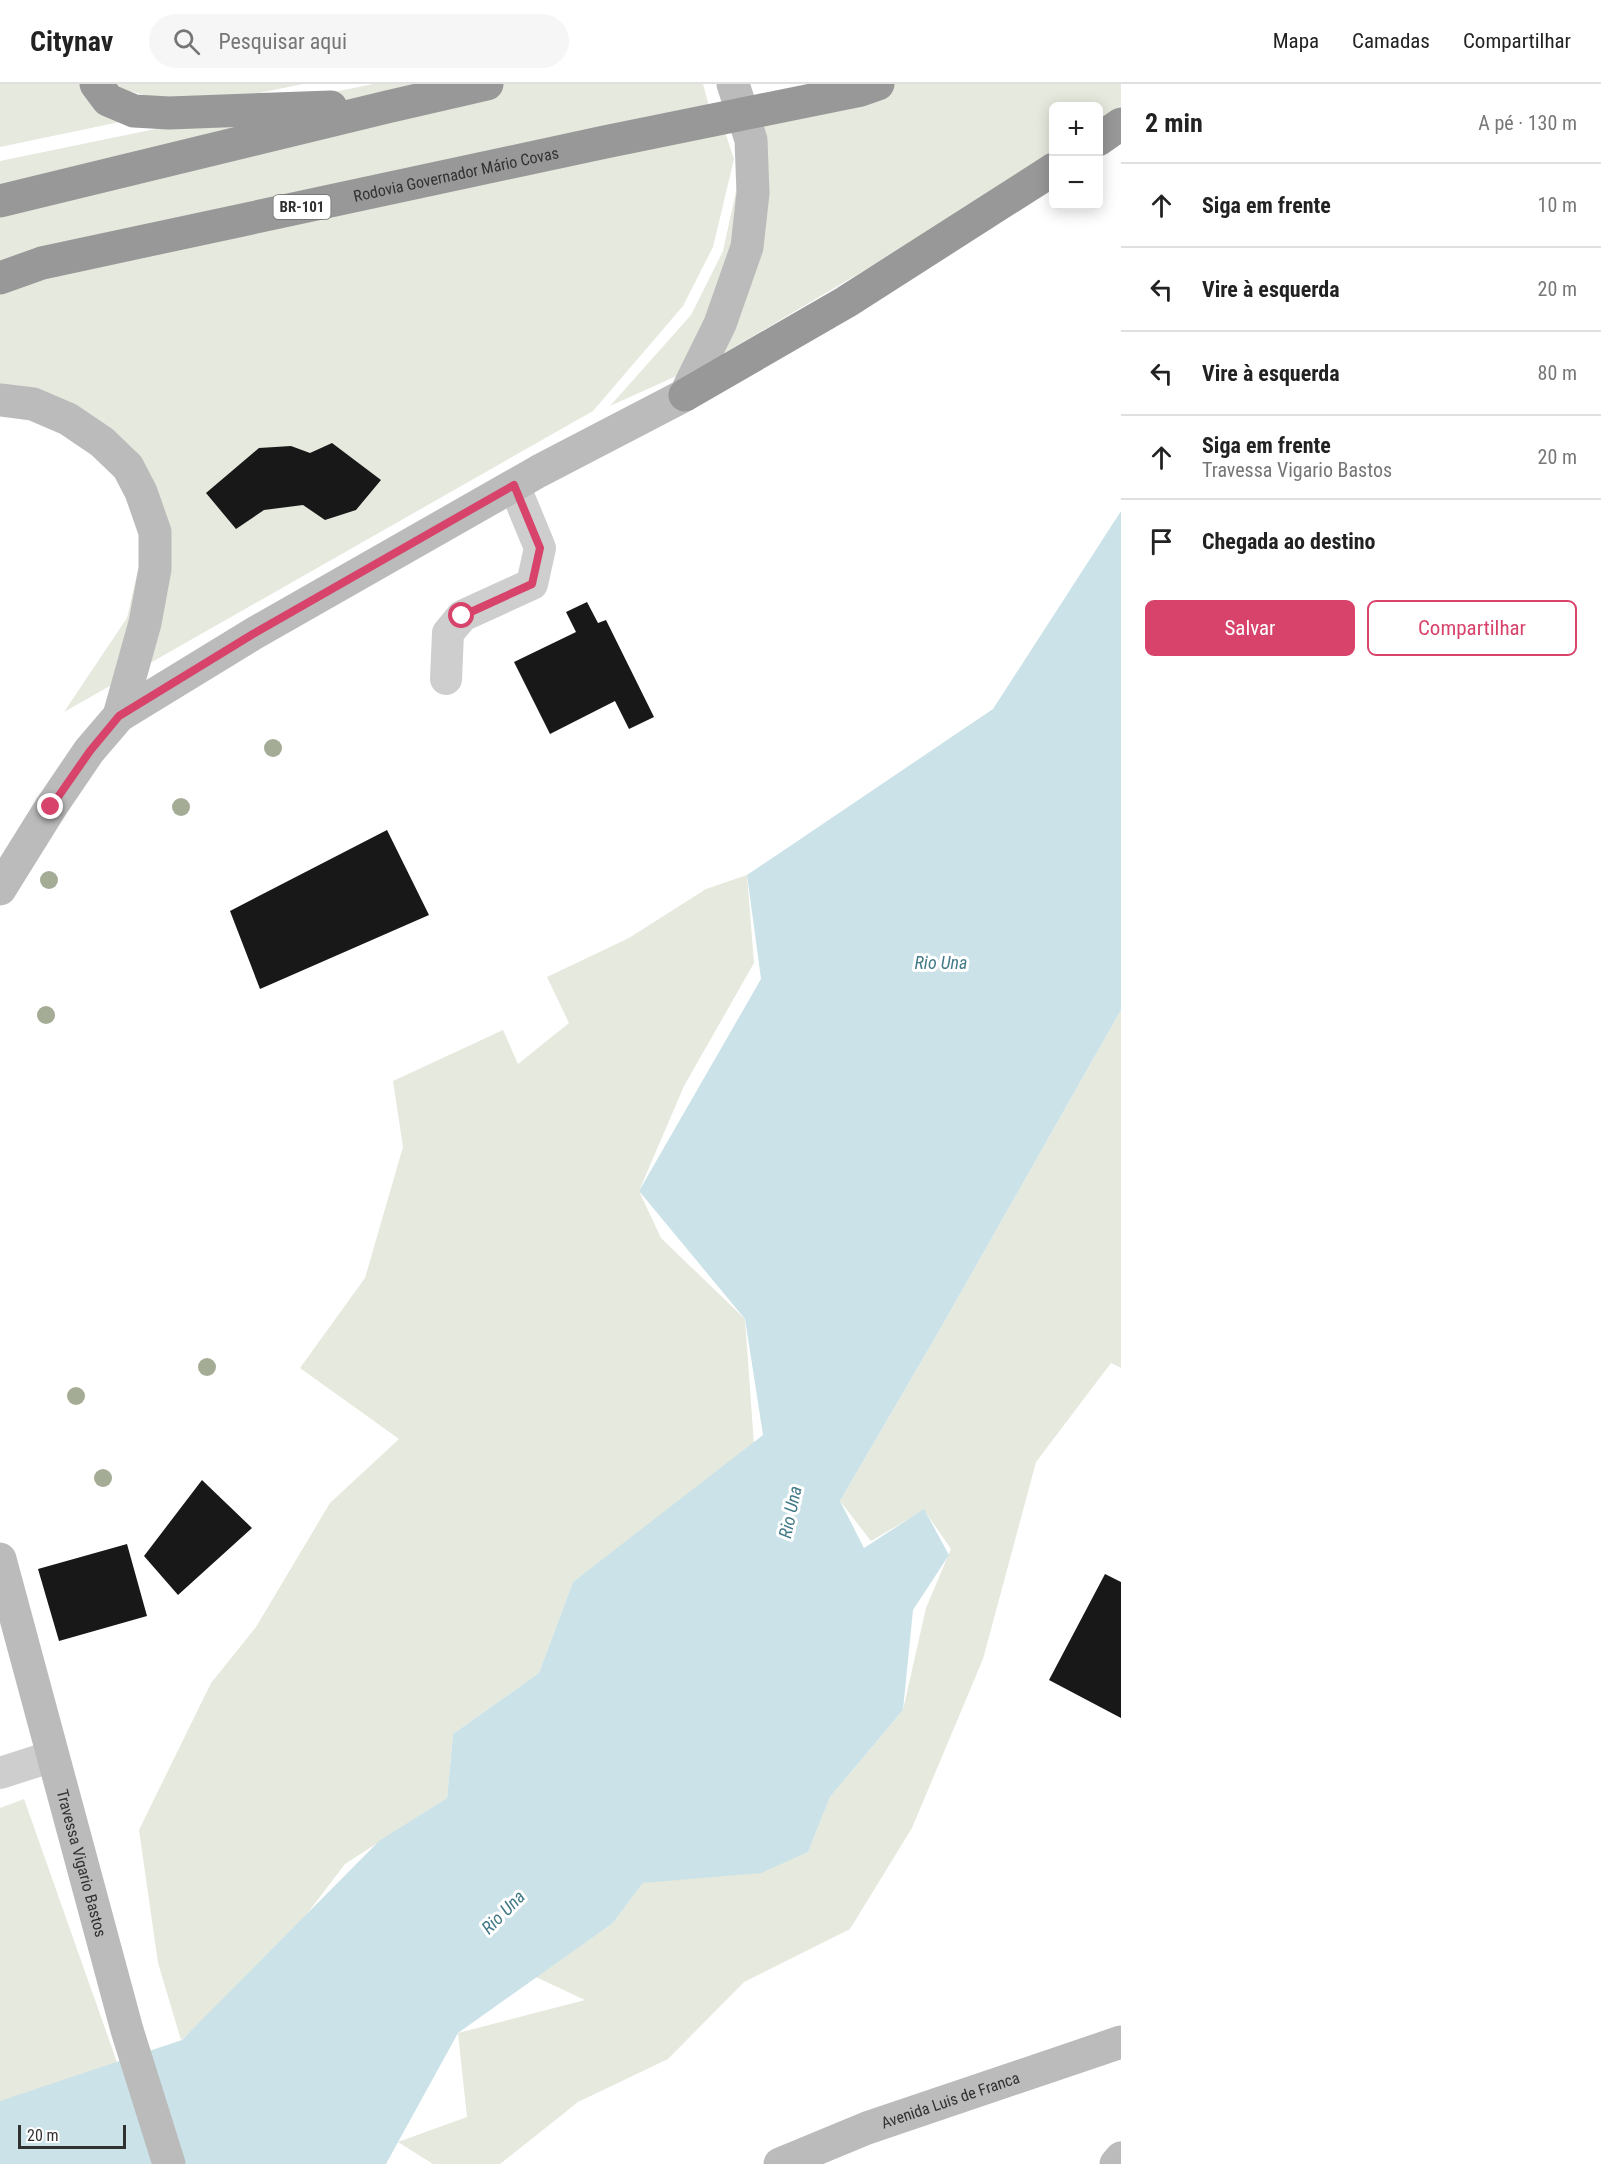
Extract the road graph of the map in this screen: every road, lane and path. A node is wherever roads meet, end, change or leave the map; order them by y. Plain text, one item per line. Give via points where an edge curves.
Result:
1 (96, 84) edge
2 (487, 84) edge
3 (733, 84) edge
4 (869, 87) edge
5 (387, 106) junction
6 (1121, 124) edge
7 (1103, 137) edge
8 (1049, 172) edge
9 (0, 201) edge
10 (0, 278) edge
11 (686, 395) junction
12 (0, 400) edge
13 (514, 485) junction
14 (446, 679) dead end
15 (119, 716) junction
16 (0, 889) edge
17 (0, 1559) edge
18 (53, 1756) junction
19 (0, 1773) edge
20 (1121, 2042) edge
21 (1121, 2158) edge
22 (169, 2164) edge
23 (780, 2164) edge
24 (1116, 2164) edge

1 - 5 highway via 108,100 134,111
2 - 5 highway
3 - 11 main road via 751,140 753,193 747,247 720,324
4 - 10 highway, Rodovia Governador Mário Covas / BR-101 via 42,263
5 - 9 highway
6 - 7 highway
8 - 11 highway via 846,302
11 - 13 main road
12 - 15 main road via 33,404 69,419 128,467 141,492 155,532 155,569 145,623
13 - 14 street via 540,548 532,584 462,616 448,633
13 - 15 main road via 253,634
15 - 16 main road via 51,807
17 - 18 main road, Travessa Vigario Bastos
18 - 19 street
18 - 22 main road, Travessa Vigario Bastos via 127,2030
20 - 23 main road, Avenida Luis de Franca via 867,2128
21 - 24 main road

